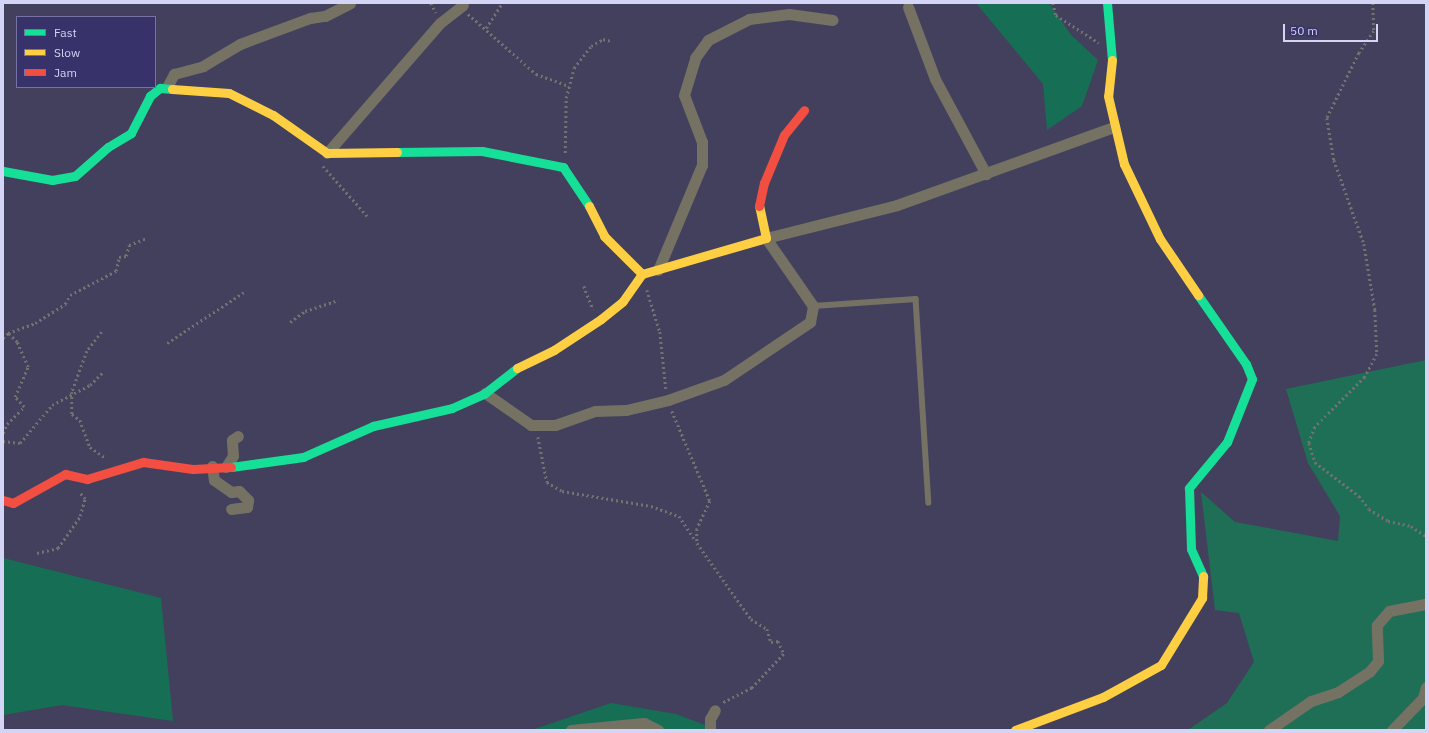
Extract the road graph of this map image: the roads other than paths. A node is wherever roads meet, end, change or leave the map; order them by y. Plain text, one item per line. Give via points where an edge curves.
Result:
1 (350, 3) edge
2 (1107, 3) edge
3 (464, 5) road end
4 (908, 8) dead end
5 (833, 20) dead end
6 (167, 87) junction
7 (804, 110) dead end
8 (1114, 127) junction
9 (327, 153) junction
10 (3, 171) edge
11 (986, 174) junction
12 (766, 238) junction
13 (658, 270) junction
14 (642, 274) junction
15 (813, 306) junction
16 (485, 393) junction
17 (238, 436) dead end
18 (212, 466) junction
19 (226, 467) junction
20 (3, 500) edge
21 (929, 503) dead end
22 (231, 509) dead end
23 (1426, 604) edge
24 (1426, 687) edge
25 (715, 710) road end
26 (571, 730) edge
27 (658, 730) edge
28 (710, 730) edge
29 (1015, 730) edge
30 (1269, 730) edge
31 (1392, 730) edge

1 - 6 street via 325,16 310,18 240,44 203,66 174,74
2 - 8 street via 1113,52 1108,96
3 - 9 street via 440,23
4 - 11 street via 935,79
5 - 13 street via 790,14 749,19 708,40 695,58 684,95 702,142 702,165
6 - 9 street via 229,94 249,100
6 - 10 street via 150,96 131,133 108,147 75,176 52,180
7 - 12 street via 784,135 764,183 759,208
8 - 11 street
8 - 29 street via 1124,164 1160,239 1246,364 1252,379 1227,442 1189,488 1192,549 1203,575 1202,598 1161,665 1103,697
9 - 14 street via 482,151 560,166 586,199 604,236
11 - 12 street via 897,205
12 - 13 street
12 - 15 street
13 - 14 street
14 - 16 street via 623,301 601,319 554,350 506,373
15 - 16 street via 810,322 766,354 724,380 668,400 626,410 595,411 555,425 536,425
15 - 21 lane via 916,299
16 - 19 street via 452,408 373,426 303,457
17 - 19 street via 232,440 233,456
18 - 19 street
18 - 20 street via 165,468 143,462 123,466 109,475 87,479 65,474 13,503
18 - 22 street via 214,480 231,492 239,491 248,500 247,507
23 - 30 street via 1390,611 1377,625 1378,661 1370,671 1338,692 1311,701
24 - 31 street via 1423,698
25 - 28 street via 710,719
26 - 27 street via 644,723

